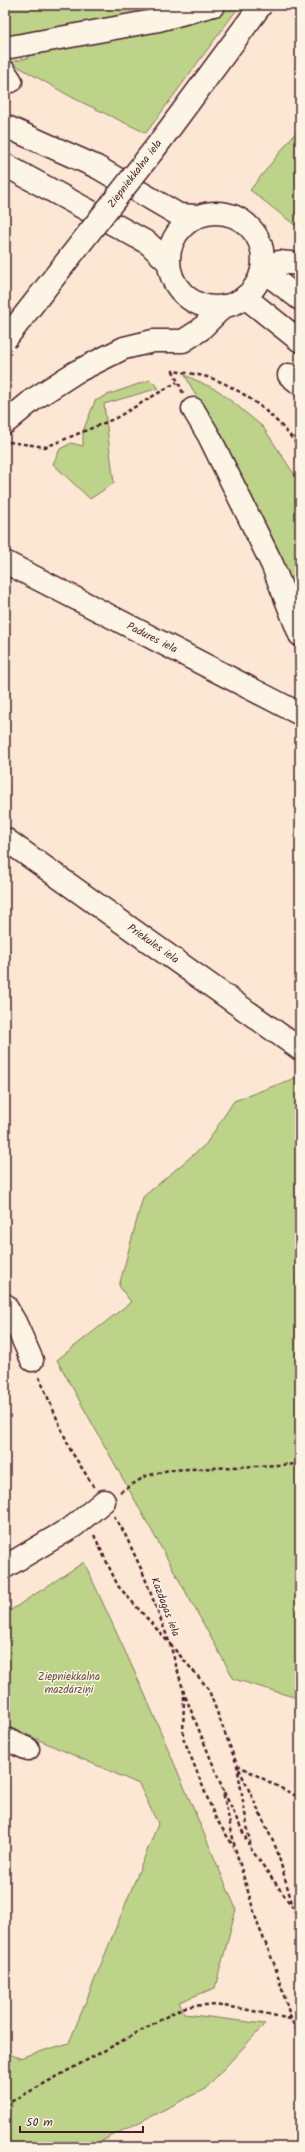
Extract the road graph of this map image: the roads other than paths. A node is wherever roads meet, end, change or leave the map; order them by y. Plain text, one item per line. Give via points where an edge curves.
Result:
1 (214, 5) edge
2 (261, 5) edge
3 (5, 48) edge
4 (5, 126) edge
5 (5, 165) edge
6 (197, 216) junction
7 (168, 262) junction
8 (300, 264) edge
9 (262, 270) junction
10 (244, 297) junction
11 (300, 299) edge
12 (224, 306) junction
13 (5, 340) edge
14 (300, 341) edge
15 (193, 409) road end
16 (5, 423) edge
17 (5, 562) edge
18 (300, 634) edge
19 (300, 714) edge
20 (5, 839) edge
21 (300, 1049) edge
22 (5, 1305) edge
23 (32, 1360) road end
24 (97, 1506) road end
25 (5, 1567) edge
26 (5, 1739) edge
27 (28, 1749) dead end

1 - 3 main road via 159,20
2 - 13 main road, Ziepniekkalna iela, bridge via 151,154
4 - 6 main road via 97,167 179,215
5 - 7 main road via 148,243
6 - 7 main road via 183,225 173,239
6 - 9 main road via 220,212 242,220 257,236 263,259
7 - 12 main road via 172,278 182,293 201,305
8 - 9 main road via 279,262
9 - 10 main road via 258,280
9 - 11 main road
10 - 12 main road
10 - 14 main road
12 - 16 main road via 200,330 183,341 153,341 124,348 76,372
15 - 18 main road via 272,564
17 - 19 main road, Padures iela
20 - 21 main road, Priekules iela
22 - 23 main road
24 - 25 main road via 74,1526
26 - 27 main road

